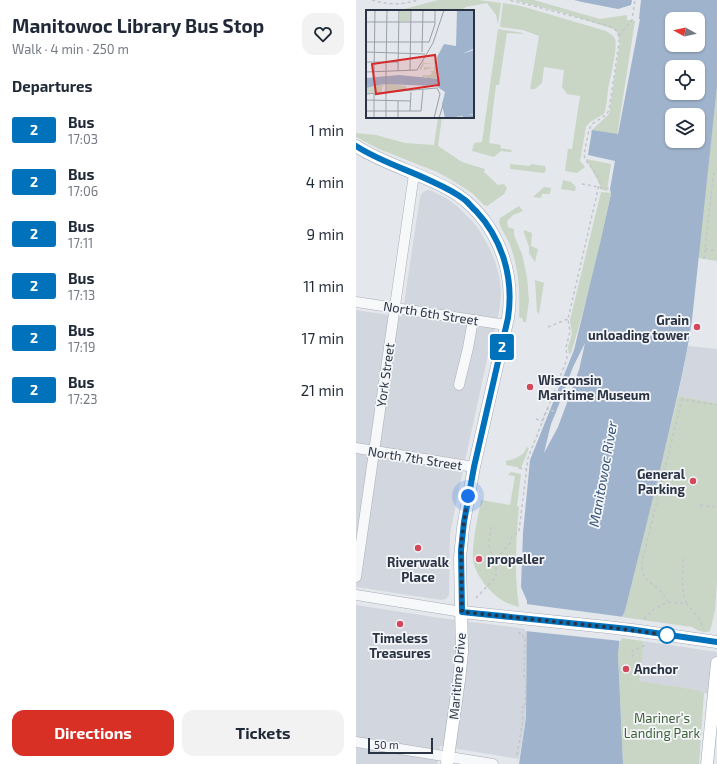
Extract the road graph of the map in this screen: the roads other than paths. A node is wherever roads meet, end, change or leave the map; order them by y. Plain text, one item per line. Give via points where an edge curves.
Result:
1 (356, 146) edge
2 (414, 174) junction
3 (356, 302) edge
4 (394, 308) junction
5 (473, 320) junction
6 (506, 325) junction
7 (459, 385) dead end
8 (356, 448) edge
9 (374, 451) junction
10 (474, 467) junction
11 (356, 577) edge
12 (356, 595) edge
13 (462, 612) junction
14 (717, 642) edge
15 (717, 663) edge
16 (356, 742) edge
17 (448, 761) edge
18 (493, 764) edge
19 (707, 764) edge

1 - 2 main road, Maritime Drive
2 - 4 street, York Street
2 - 6 main road, Maritime Drive via 450,190 465,200 492,231 504,256 508,276 510,300
3 - 4 street, North 6th Street
4 - 5 street, North 6th Street
4 - 9 street, York Street
5 - 6 street, North 6th Street
5 - 7 street
6 - 10 main road, Maritime Drive
8 - 9 street, North 7th Street
9 - 10 street, North 7th Street
9 - 11 street, York Street
10 - 13 main road, Maritime Drive via 461,539
12 - 13 street
13 - 14 main road via 520,624 640,631
13 - 17 main road, Maritime Drive via 460,674
15 - 19 main road
16 - 17 street
17 - 18 street

